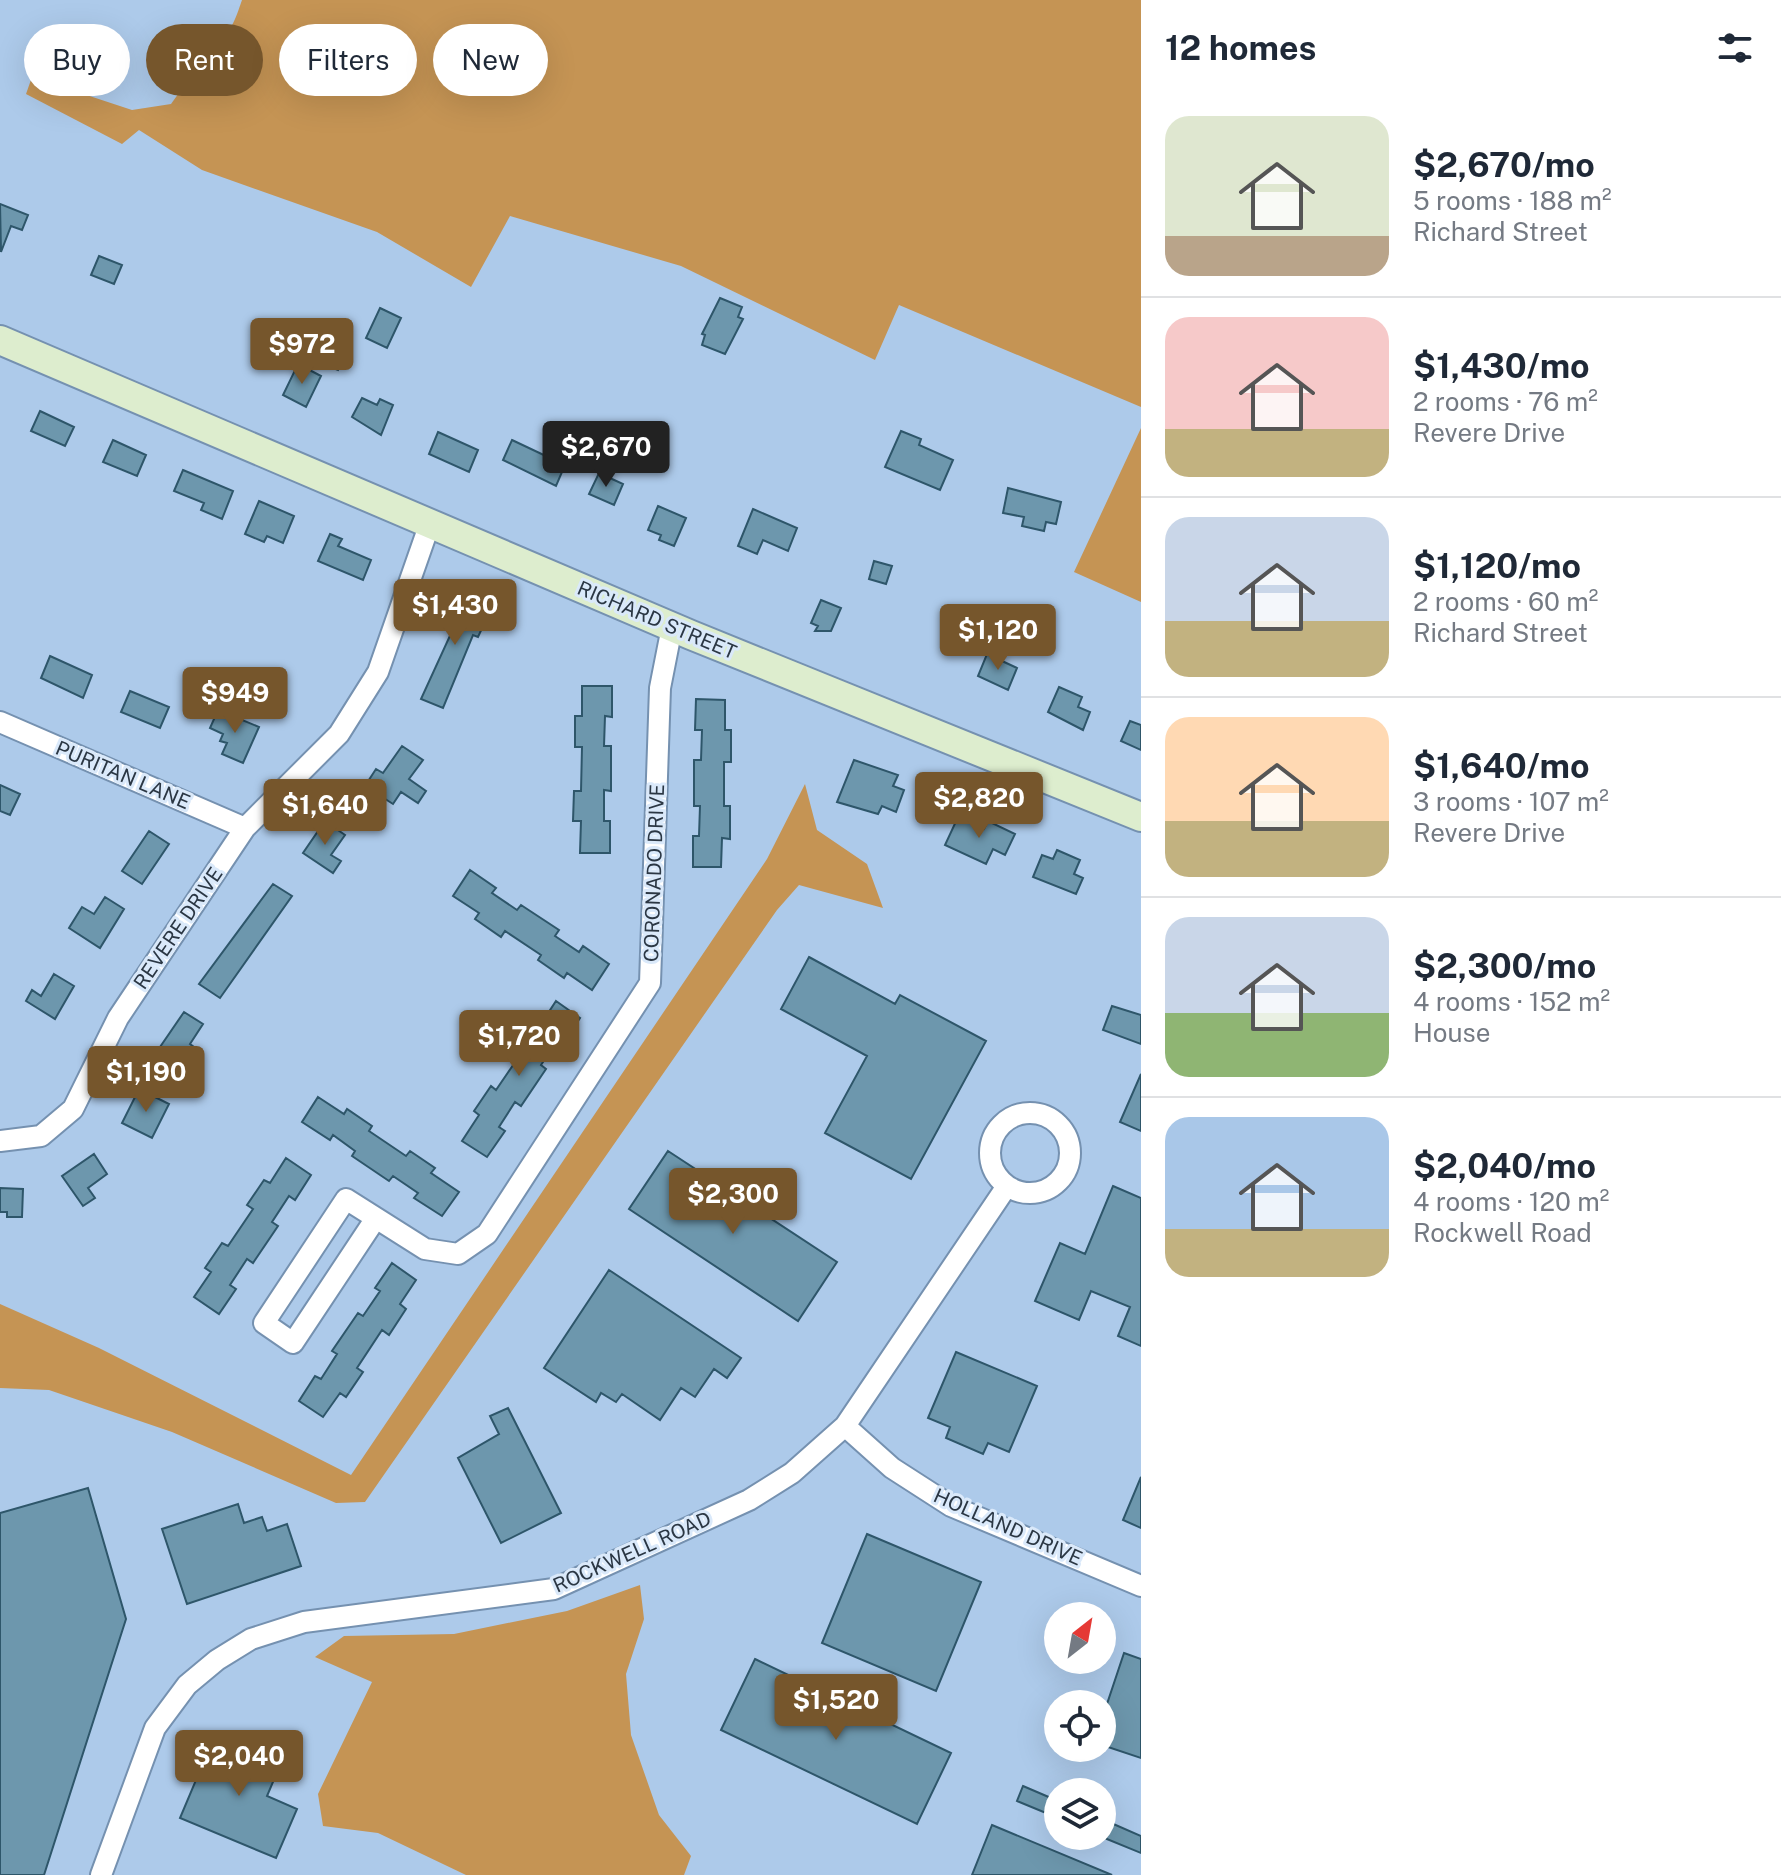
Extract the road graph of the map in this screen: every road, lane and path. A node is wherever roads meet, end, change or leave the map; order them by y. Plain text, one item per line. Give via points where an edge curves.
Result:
1 (0, 340) edge
2 (430, 523) junction
3 (672, 627) junction
4 (0, 722) edge
5 (1141, 817) edge
6 (245, 828) junction
7 (0, 1141) edge
8 (1007, 1186) junction
9 (376, 1218) junction
10 (845, 1426) junction
11 (1141, 1586) edge
12 (101, 1875) edge

1 - 2 street, RICHARD STREET
2 - 3 street, RICHARD STREET
2 - 6 street, REVERE DRIVE via 378,672 339,734
3 - 5 street, RICHARD STREET
3 - 9 street, CORONADO DRIVE via 660,688 650,983 487,1234 458,1254 425,1249
4 - 6 street, PURITAN LANE
6 - 7 street, REVERE DRIVE via 118,1018 73,1109 41,1136
8 - 8 street via 1038,1193 1064,1175 1070,1145 1053,1119 1022,1112 996,1130 990,1160
8 - 10 street, ROCKWELL ROAD
9 - 9 street, CORONADO DRIVE via 346,1199 264,1323 293,1343
10 - 11 street, HOLLAND DRIVE via 892,1468 951,1506
10 - 12 street, ROCKWELL ROAD via 792,1473 749,1500 554,1589 304,1622 251,1639 187,1685 162,1717 134,1776

